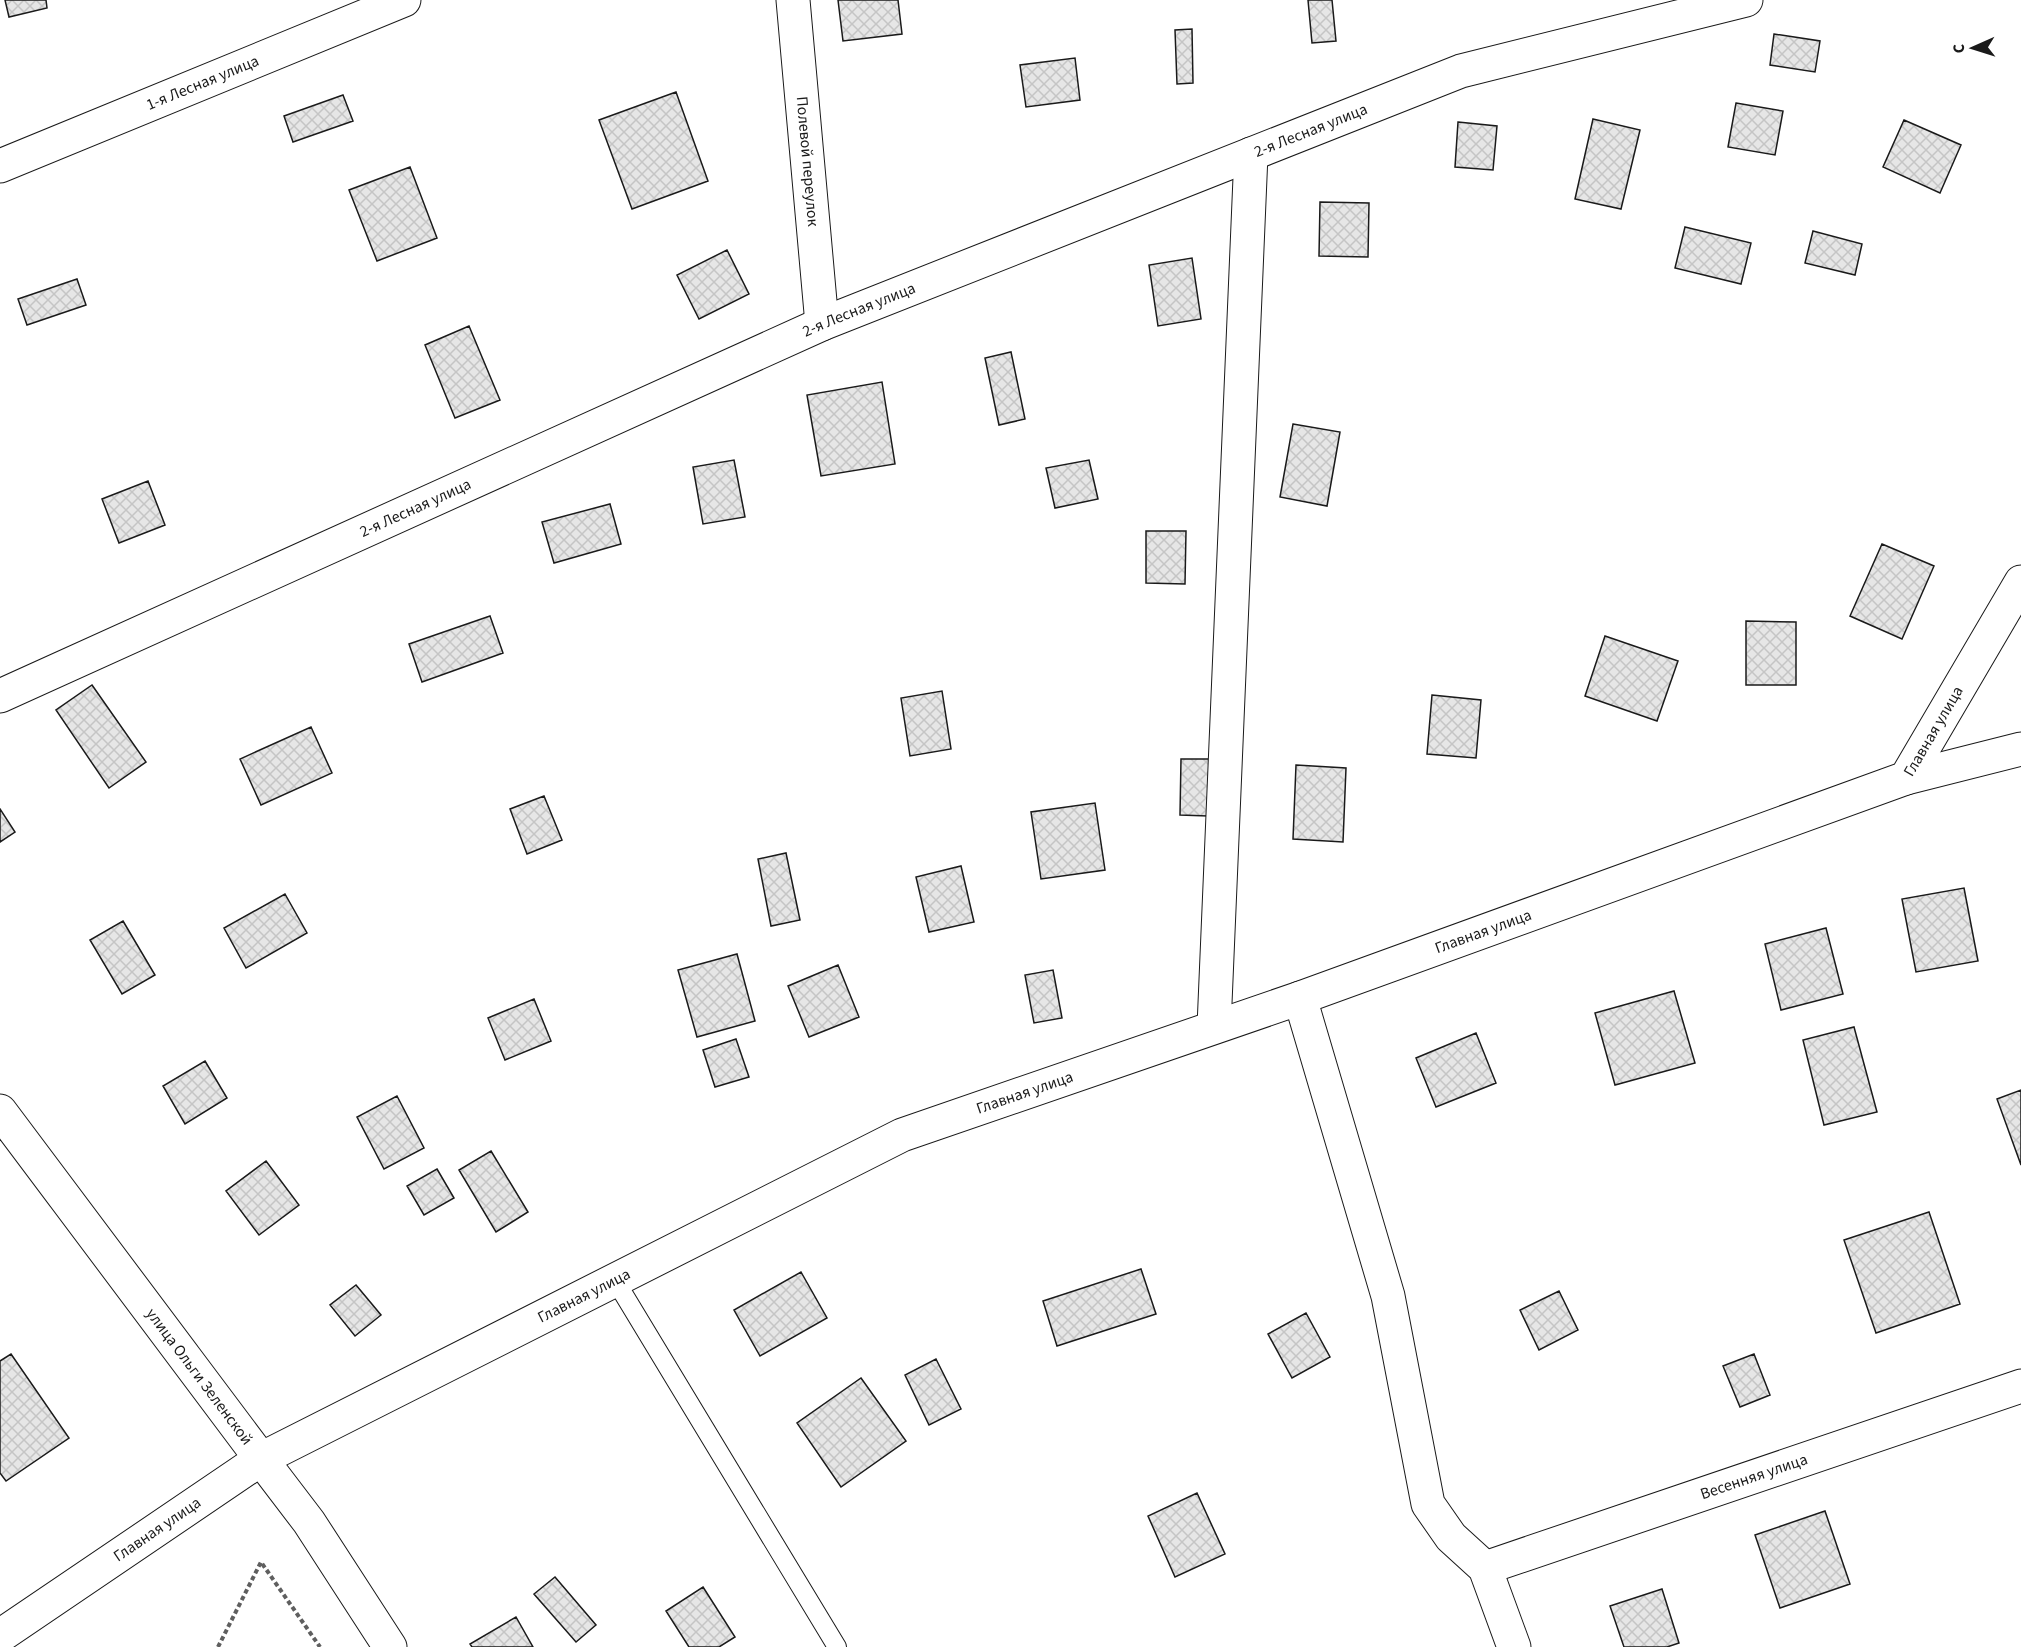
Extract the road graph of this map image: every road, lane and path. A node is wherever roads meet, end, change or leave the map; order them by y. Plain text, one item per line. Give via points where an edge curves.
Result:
1 (404, 0) edge
2 (794, 0) edge
3 (1746, 0) edge
4 (1251, 154) junction
5 (0, 166) edge
6 (822, 324) junction
7 (2021, 582) edge
8 (0, 696) edge
9 (2021, 749) edge
10 (1905, 778) junction
11 (1300, 998) junction
12 (1214, 1027) junction
13 (0, 1111) edge
14 (615, 1280) junction
15 (2021, 1386) edge
16 (261, 1460) junction
17 (1485, 1568) junction
18 (0, 1636) edge
19 (218, 1647) edge
20 (320, 1647) edge
21 (390, 1647) edge
22 (837, 1647) edge
23 (1514, 1647) edge

1 - 5 street, 1-я Лесная улица
2 - 6 street, Полевой переулок
3 - 4 street, 2-я Лесная улица via 1461,71
4 - 6 street, 2-я Лесная улица
4 - 12 street
6 - 8 street, 2-я Лесная улица
7 - 10 street, Главная улица
9 - 10 street
10 - 11 street, Главная улица
11 - 12 street, Главная улица
11 - 17 street via 1388,1296 1428,1504 1451,1538
12 - 14 street, Главная улица via 902,1135
13 - 16 street, улица Ольги Зеленской
14 - 16 street, Главная улица
14 - 22 lane
15 - 17 street, Весенняя улица
16 - 18 street, Главная улица
16 - 21 street, улица Ольги Зеленской via 309,1522
17 - 23 street
19 - 20 path via 261,1562

